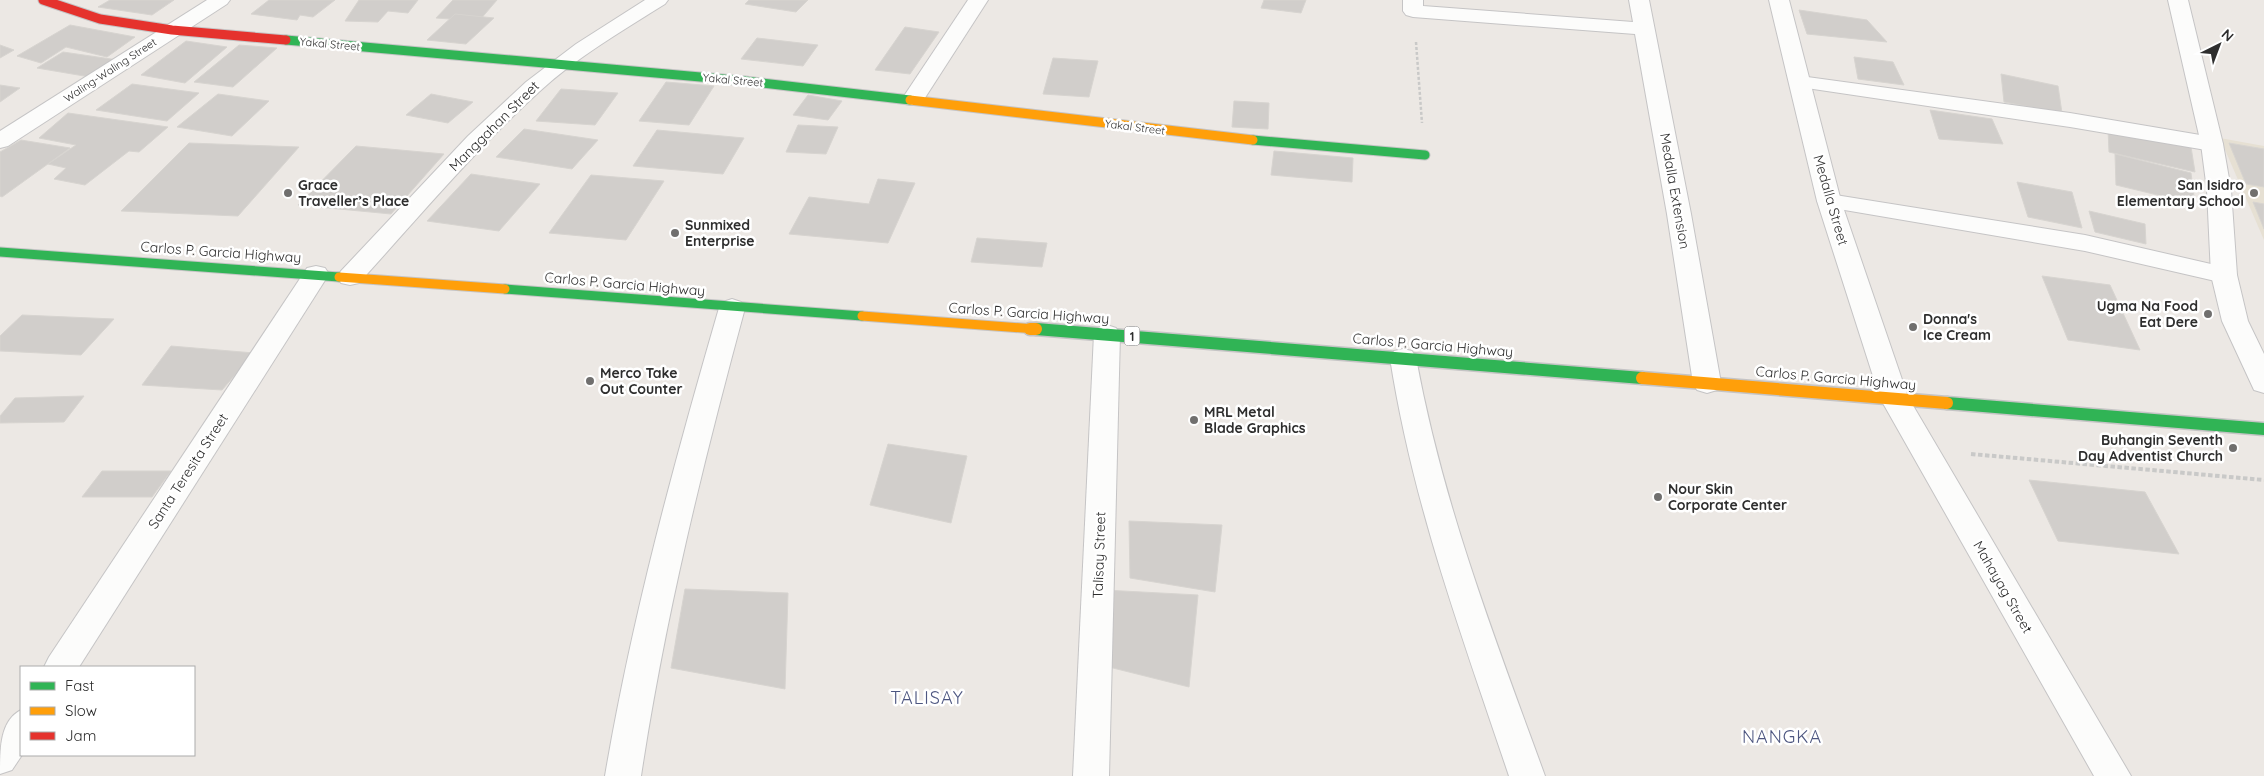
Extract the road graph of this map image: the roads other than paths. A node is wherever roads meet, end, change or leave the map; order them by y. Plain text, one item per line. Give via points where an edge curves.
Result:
1 (43, 0) edge
2 (220, 0) edge
3 (658, 0) edge
4 (978, 0) edge
5 (1639, 0) edge
6 (1778, 0) edge
7 (2178, 0) edge
8 (1413, 6) edge
9 (172, 30) junction
10 (1646, 30) junction
11 (560, 64) junction
12 (1800, 82) junction
13 (913, 99) junction
14 (0, 141) edge
15 (2212, 144) junction
16 (1425, 155) road end
17 (1830, 201) junction
18 (0, 252) edge
19 (316, 274) junction
20 (2224, 274) junction
21 (350, 277) junction
22 (732, 308) junction
23 (1107, 334) junction
24 (1403, 358) junction
25 (1707, 382) junction
26 (2264, 383) edge
27 (1894, 398) junction
28 (2264, 429) edge
29 (61, 666) edge
30 (20, 728) edge
31 (0, 758) edge
32 (623, 776) edge
33 (1091, 776) edge
34 (1527, 776) edge
35 (2113, 776) edge

1 - 9 main road, Yakal Street via 100,19
2 - 9 street, Waling-Waling Street
3 - 11 street, Manggahan Street
4 - 13 street
5 - 10 street, Medalla Extension
6 - 12 street, Medalla Street
7 - 15 street
8 - 10 street
9 - 11 main road, Yakal Street
9 - 14 street, Waling-Waling Street
10 - 25 street, Medalla Extension
11 - 13 main road, Yakal Street
11 - 21 street, Manggahan Street via 476,141
12 - 15 street via 2070,120
12 - 17 street, Medalla Street
13 - 16 main road, Yakal Street via 1250,140
15 - 20 street via 2219,190
17 - 20 street via 2085,243
17 - 27 street, Medalla Street
18 - 19 main road, Carlos P. Garcia Highway / 1
19 - 21 main road, Carlos P. Garcia Highway / 1
19 - 29 street, Santa Teresita Street
20 - 26 street via 2235,321
21 - 22 main road, Carlos P. Garcia Highway / 1
22 - 23 main road, Carlos P. Garcia Highway / 1
22 - 32 street via 678,510 632,713
23 - 24 main road, Carlos P. Garcia Highway / 1
23 - 33 street, Talisay Street
24 - 25 main road, Carlos P. Garcia Highway / 1
24 - 34 street via 1418,446 1440,522
25 - 27 main road, Carlos P. Garcia Highway / 1
27 - 28 main road, Carlos P. Garcia Highway / 1
27 - 35 street, Mahayag Street
30 - 31 street

